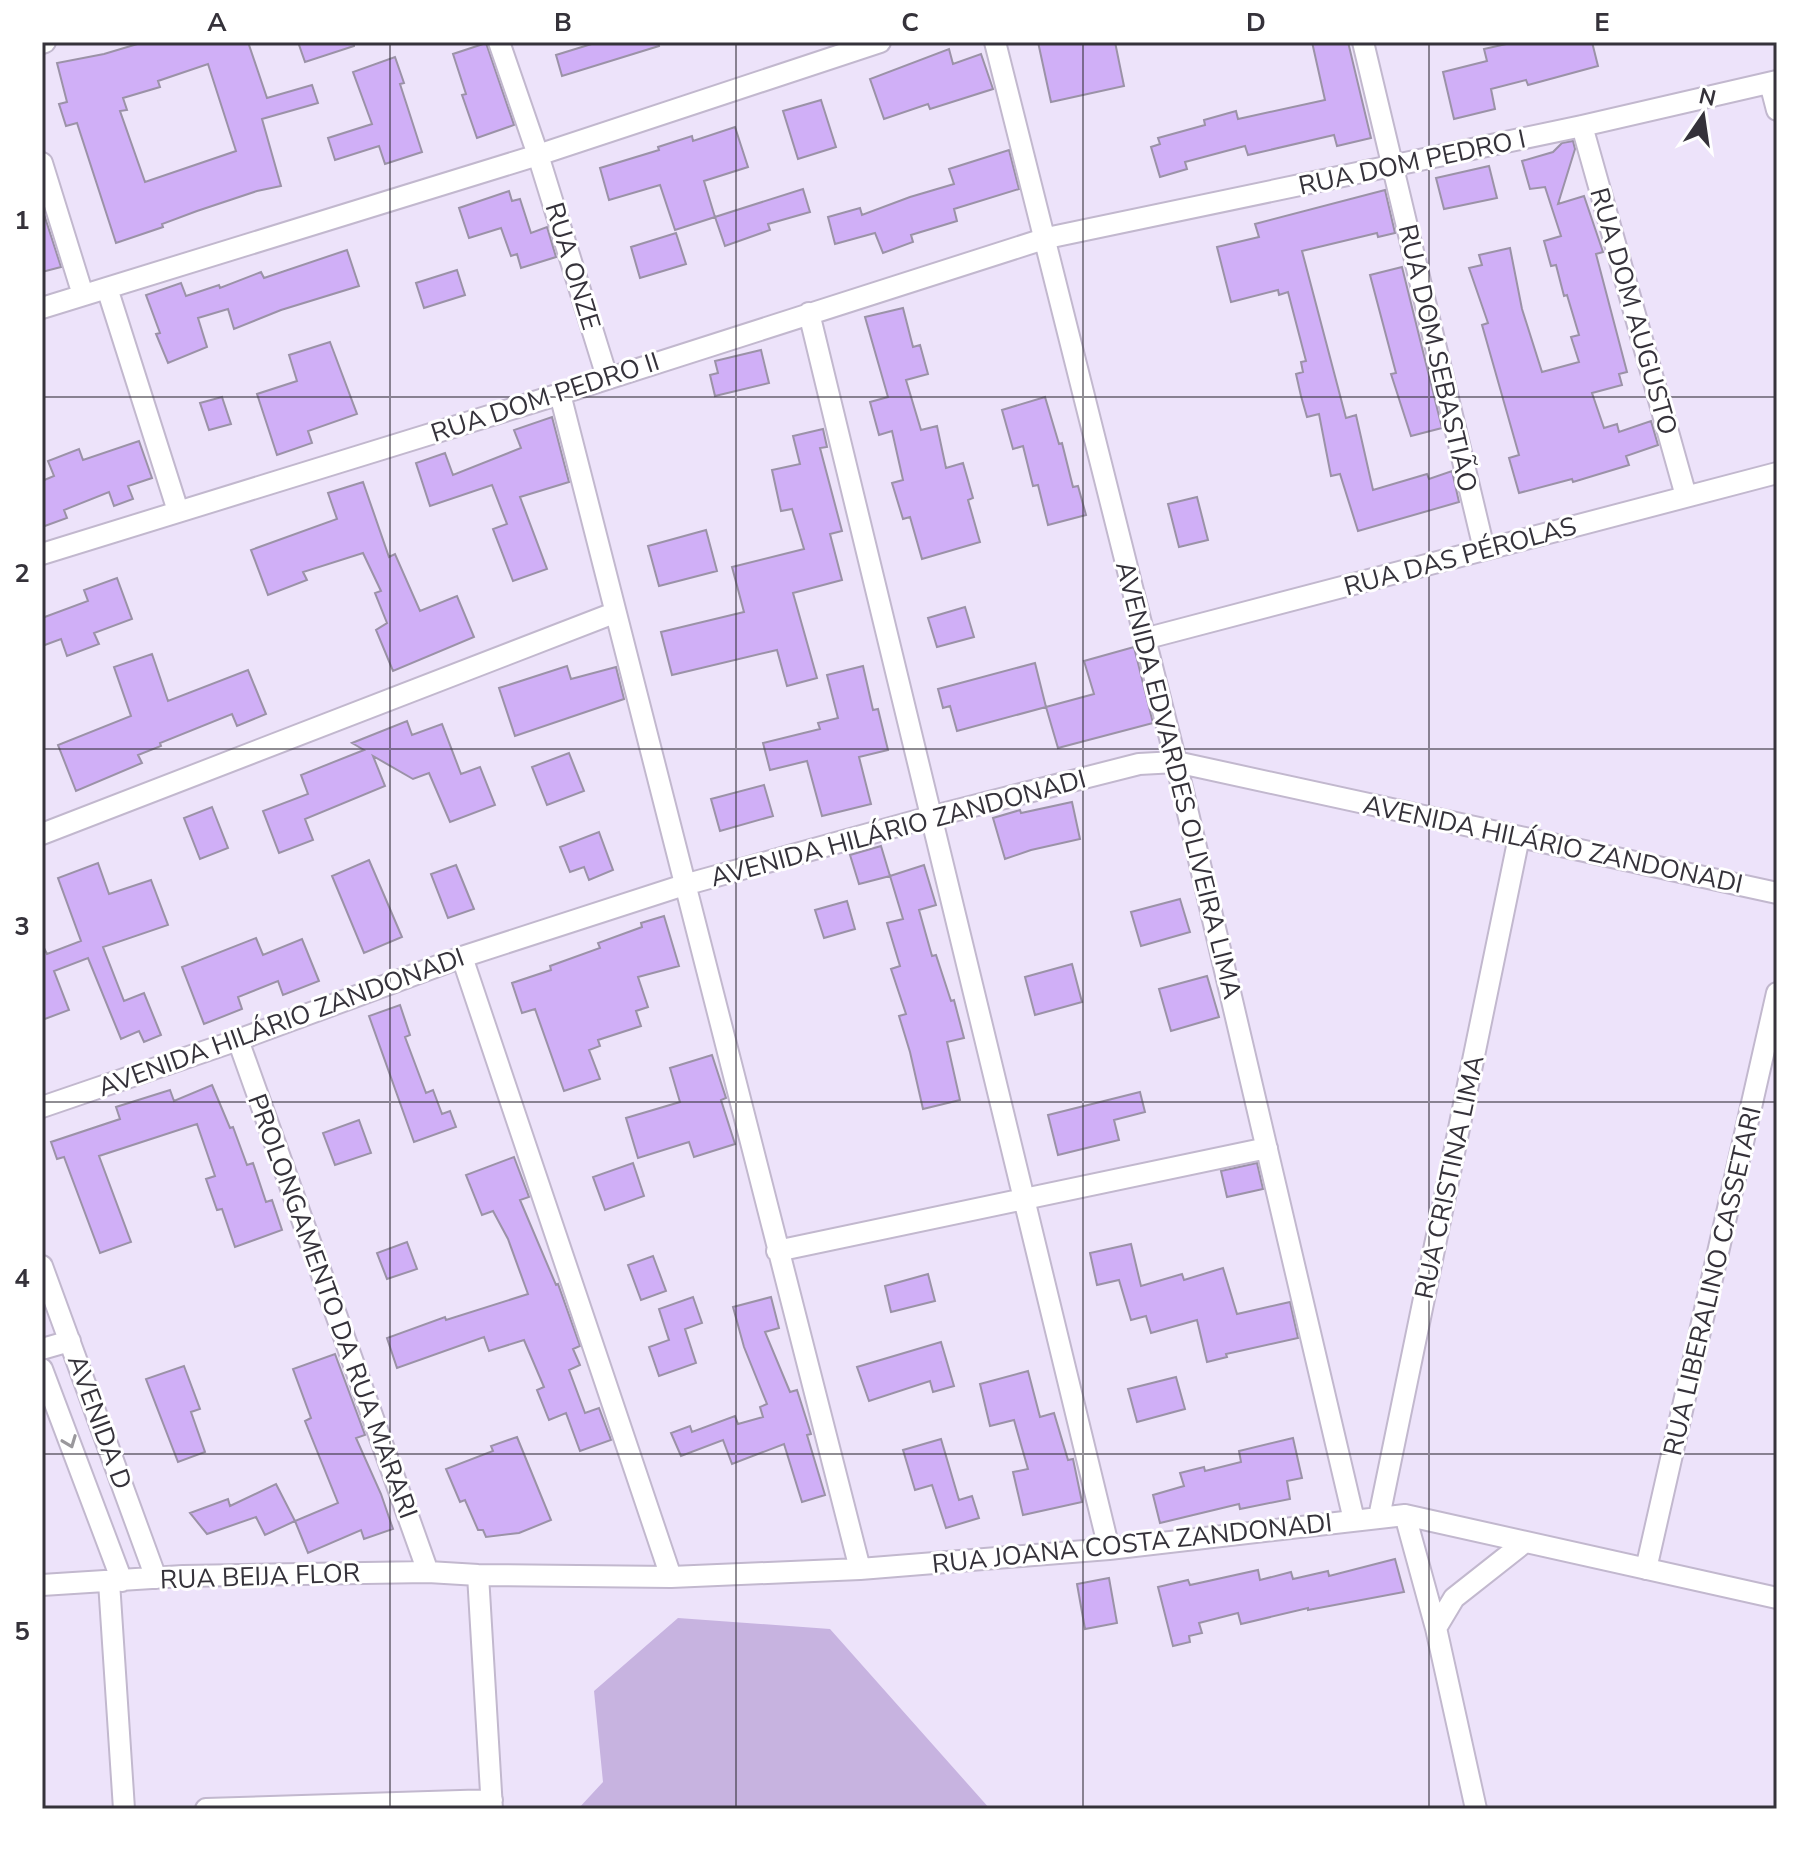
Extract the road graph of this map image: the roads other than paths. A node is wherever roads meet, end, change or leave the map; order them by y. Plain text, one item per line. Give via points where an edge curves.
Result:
1 (499, 42) edge
2 (880, 42) edge
3 (995, 42) edge
4 (1363, 42) edge
5 (1774, 82) edge
6 (1777, 110) edge
7 (1582, 126) junction
8 (538, 155) junction
9 (42, 163) edge
10 (1392, 166) junction
11 (1047, 238) junction
12 (107, 288) junction
13 (83, 295) junction
14 (42, 308) edge
15 (809, 313) junction
16 (607, 377) junction
17 (560, 394) junction
18 (1777, 473) edge
19 (1686, 496) junction
20 (178, 511) junction
21 (1484, 549) junction
22 (42, 554) edge
23 (614, 613) junction
24 (1144, 639) junction
25 (1176, 762) junction
26 (930, 817) junction
27 (42, 834) edge
28 (1519, 837) junction
29 (684, 885) junction
30 (1777, 893) edge
31 (462, 957) junction
32 (1777, 993) edge
33 (238, 1040) junction
34 (42, 1107) edge
35 (1267, 1148) junction
36 (1023, 1200) junction
37 (777, 1251) junction
38 (42, 1266) edge
39 (70, 1341) junction
40 (42, 1349) edge
41 (42, 1369) edge
42 (1405, 1515) junction
43 (1379, 1517) junction
44 (1354, 1520) junction
45 (1525, 1542) junction
46 (1109, 1549) junction
47 (860, 1569) junction
48 (1646, 1569) junction
49 (428, 1572) junction
50 (478, 1575) junction
51 (671, 1577) junction
52 (156, 1578) junction
53 (116, 1582) junction
54 (42, 1585) edge
55 (1777, 1598) edge
56 (1436, 1628) junction
57 (492, 1805) edge
58 (124, 1809) edge
59 (206, 1809) edge
60 (1476, 1809) edge

1 - 8 street, RUA ONZE
2 - 8 street
3 - 11 street, AVENIDA EDVARDES OLIVEIRA LIMA
4 - 10 street, RUA DOM SEBASTIÃO
5 - 6 street
5 - 7 street, RUA DOM PEDRO I
7 - 10 street, RUA DOM PEDRO I
7 - 19 street, RUA DOM AUGUSTO
8 - 12 street
8 - 16 street, RUA ONZE
9 - 13 street
10 - 11 street, RUA DOM PEDRO I
10 - 21 street, RUA DOM SEBASTIÃO
11 - 15 street, RUA DOM PEDRO II
11 - 24 street, AVENIDA EDVARDES OLIVEIRA LIMA
12 - 13 street
12 - 20 street
13 - 14 street
15 - 16 street, RUA DOM PEDRO II
15 - 26 street
16 - 17 street, RUA DOM PEDRO II
17 - 20 street, RUA DOM PEDRO II
17 - 23 street
18 - 19 street, RUA DAS PÉROLAS
19 - 21 street, RUA DAS PÉROLAS
20 - 22 street, RUA DOM PEDRO II
21 - 24 street, RUA DAS PÉROLAS
23 - 27 street
23 - 29 street
24 - 25 street, AVENIDA EDVARDES OLIVEIRA LIMA
25 - 26 street, AVENIDA HILÁRIO ZANDONADI via 1139,764
25 - 28 street, AVENIDA HILÁRIO ZANDONADI
25 - 35 street, AVENIDA EDVARDES OLIVEIRA LIMA
26 - 29 street, AVENIDA HILÁRIO ZANDONADI
26 - 36 street
28 - 30 street, AVENIDA HILÁRIO ZANDONADI
28 - 43 street, RUA CRISTINA LIMA
29 - 31 street, AVENIDA HILÁRIO ZANDONADI
29 - 37 street
31 - 33 street, AVENIDA HILÁRIO ZANDONADI
31 - 51 street
32 - 48 street, RUA LIBERALINO CASSETARI
33 - 34 street, AVENIDA HILÁRIO ZANDONADI
33 - 49 street, PROLONGAMENTO DA RUA MARARI
35 - 36 street
35 - 44 street, AVENIDA EDVARDES OLIVEIRA LIMA
36 - 37 street
36 - 46 street
37 - 47 street
38 - 39 street, AVENIDA D
39 - 40 street
39 - 52 street, AVENIDA D
41 -> 53 street
42 - 43 street, RUA JOANA COSTA ZANDONADI
42 - 45 street, RUA JOANA COSTA ZANDONADI
42 - 56 street
43 - 44 street, RUA JOANA COSTA ZANDONADI
44 - 46 street, RUA JOANA COSTA ZANDONADI
45 - 48 street, RUA JOANA COSTA ZANDONADI
45 - 56 street via 1454,1598
46 - 47 street, RUA JOANA COSTA ZANDONADI
47 - 51 street, RUA JOANA COSTA ZANDONADI
48 - 55 street, RUA JOANA COSTA ZANDONADI
49 - 50 street, RUA BEIJA FLOR
49 - 52 street, RUA BEIJA FLOR
50 - 51 street, RUA JOANA COSTA ZANDONADI
50 - 57 street
52 - 53 street, RUA BEIJA FLOR
53 - 54 street, RUA BEIJA FLOR
53 - 58 street
56 - 60 street
57 - 59 street

